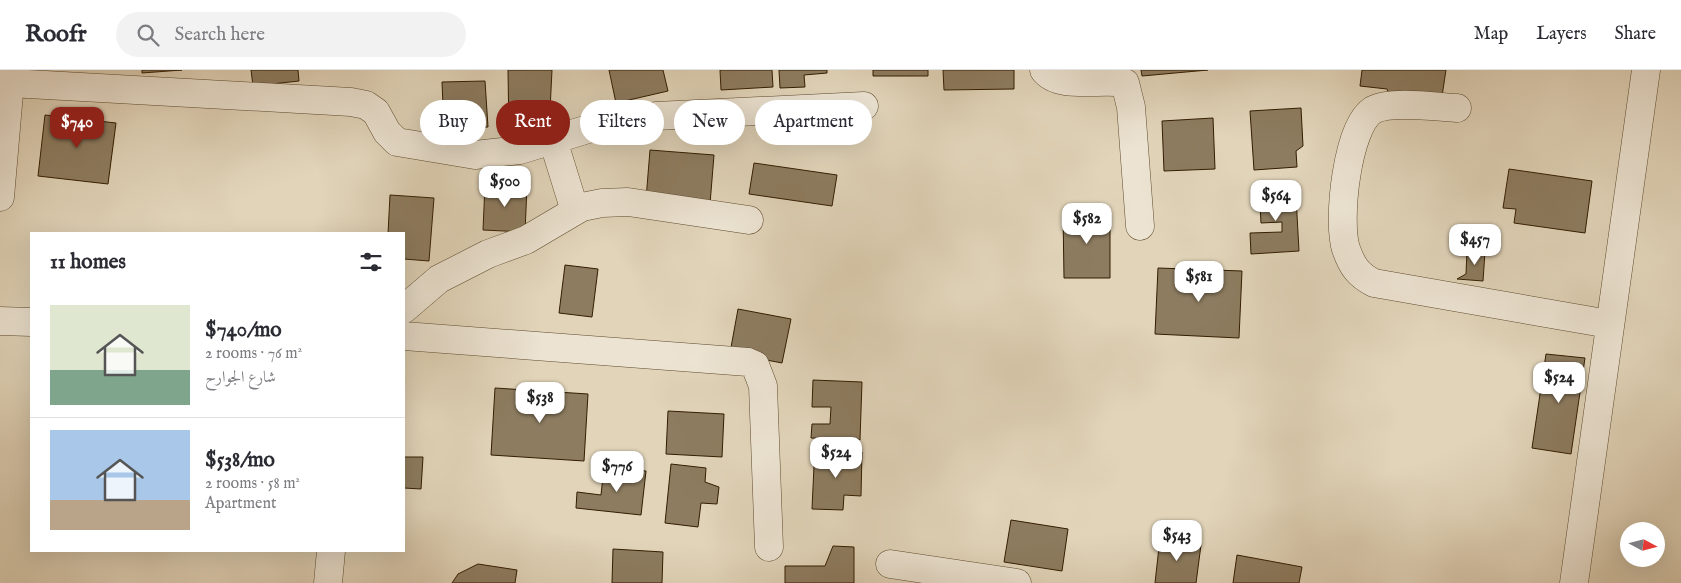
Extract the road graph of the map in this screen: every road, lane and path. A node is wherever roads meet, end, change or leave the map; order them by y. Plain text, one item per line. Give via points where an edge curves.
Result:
1 (1044, 70) edge
2 (1646, 70) edge
3 (11, 76) edge
4 (1458, 108) dead end
5 (755, 111) edge
6 (570, 135) edge
7 (536, 145) edge
8 (555, 145) edge
9 (0, 197) edge
10 (575, 211) junction
11 (749, 220) dead end
12 (1140, 226) dead end
13 (405, 308) edge
14 (0, 321) edge
15 (30, 322) edge
16 (1609, 324) junction
17 (405, 336) edge
18 (769, 547) dead end
19 (331, 552) edge
20 (890, 564) dead end
21 (328, 583) edge
22 (1017, 583) edge
23 (1574, 583) edge

1 - 12 street via 1055,79 1064,81 1113,80 1125,83 1131,107
2 - 16 street
3 - 7 street via 351,102 366,105 376,112 396,142 475,155
3 - 9 street
4 - 16 street via 1390,105 1373,110 1360,124 1342,198 1346,248 1359,276 1374,283
5 - 6 street via 656,116
8 - 10 street
10 - 11 street via 602,203 628,202
10 - 13 street via 526,240 488,254 439,279
14 - 15 street
16 - 23 street
17 - 18 street via 748,362 755,366 763,386
19 - 21 street
20 - 22 street

